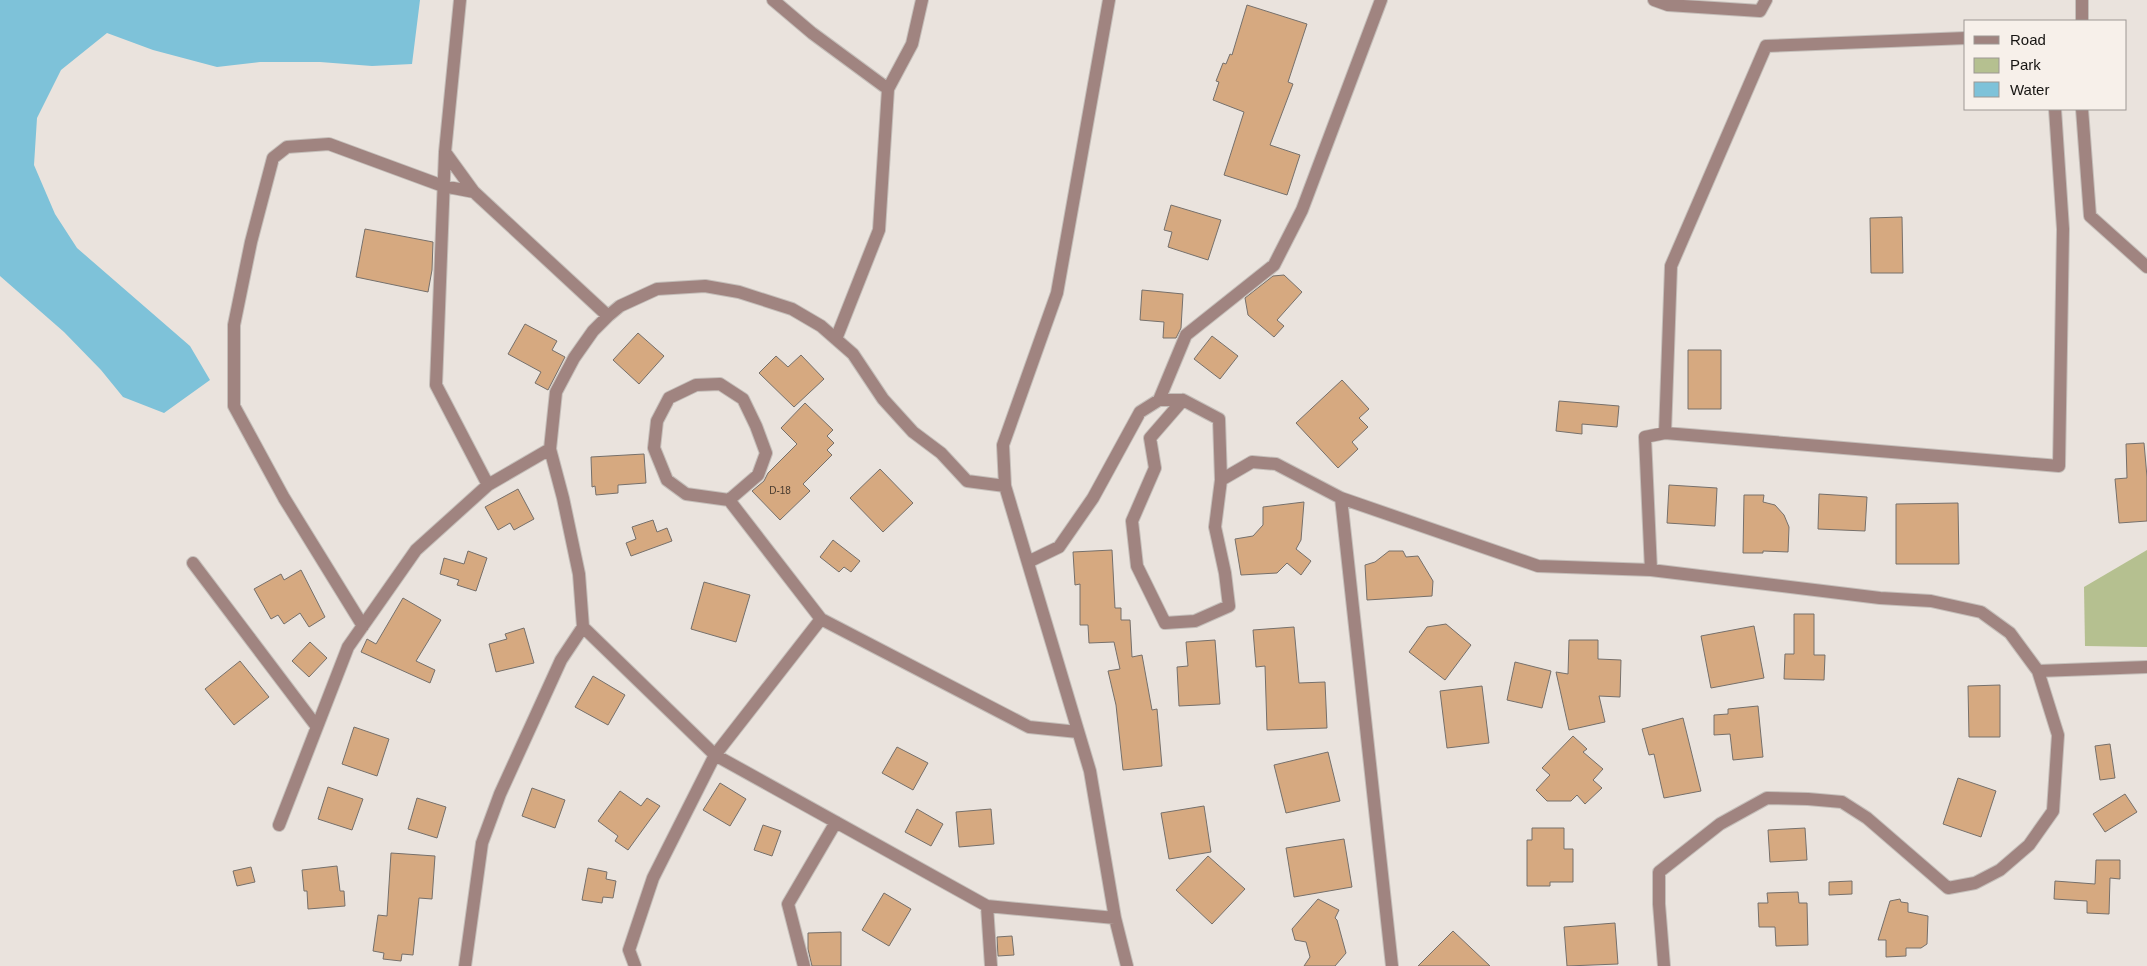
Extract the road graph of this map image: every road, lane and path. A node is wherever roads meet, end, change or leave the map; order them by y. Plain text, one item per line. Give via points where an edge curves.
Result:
1 (460, 0) edge
2 (772, 0) edge
3 (922, 0) edge
4 (1109, 0) edge
5 (1380, 0) edge
6 (1654, 0) edge
7 (1766, 0) edge
8 (2082, 0) edge
9 (2082, 20) edge
10 (1964, 38) edge
11 (888, 89) junction
12 (2054, 110) edge
13 (2082, 110) edge
14 (445, 152) junction
15 (443, 186) junction
16 (474, 192) junction
17 (2147, 267) edge
18 (608, 316) junction
19 (836, 339) junction
20 (1159, 400) junction
21 (1184, 400) junction
22 (1666, 433) junction
23 (550, 449) junction
24 (1221, 480) junction
25 (488, 485) junction
26 (1005, 486) junction
27 (1341, 498) junction
28 (729, 500) junction
29 (1028, 562) junction
30 (193, 563) dead end
31 (1651, 570) junction
32 (821, 620) junction
33 (363, 626) junction
34 (584, 627) junction
35 (2147, 667) edge
36 (2038, 671) junction
37 (317, 727) junction
38 (1078, 732) junction
39 (715, 754) junction
40 (836, 822) junction
41 (279, 825) dead end
42 (987, 906) junction
43 (1115, 918) junction
44 (465, 966) edge
45 (635, 966) edge
46 (804, 966) edge
47 (991, 966) edge
48 (1127, 966) edge
49 (1392, 966) edge
50 (1664, 966) edge

1 - 14 street
2 - 11 street
3 - 11 street via 912,44
4 - 26 street via 1057,293 1003,445
5 - 20 street via 1302,210 1274,265 1186,335
6 - 7 street via 1668,5 1760,11
8 - 9 street
10 - 22 street via 1766,46 1671,266
11 - 19 street via 878,230
12 - 22 street via 2062,229 2059,466
13 - 17 street via 2090,216
14 - 15 street
14 - 16 street
15 - 16 street
15 - 25 street via 436,385
15 - 33 street via 329,144 287,147 272,158 250,242 234,325 234,406 284,498
16 - 18 street
18 - 19 street via 620,306 658,289 705,286 739,292 792,309
18 - 23 street via 578,352 556,392
19 - 26 street via 853,354 883,399 913,432 941,454 966,481
20 - 21 street
20 - 29 street via 1140,412 1093,498 1060,547
21 - 24 street via 1219,419
21 - 24 street via 1150,438 1155,468 1132,521 1137,566 1165,623 1195,621 1229,606 1214,527
22 - 31 street via 1645,437
23 - 25 street
23 - 34 street via 579,574
24 - 27 street via 1252,462 1276,464
25 - 33 street via 416,550
26 - 29 street
27 - 31 street via 1538,566
27 - 49 street
28 - 28 street via 758,475 766,454 743,399 720,384 696,385 669,398 658,421 654,448 667,480 686,494
28 - 32 street
29 - 38 street
30 - 37 street
31 - 36 street via 1880,598 1931,601 1981,612 2010,633
32 - 38 street via 1030,727
32 - 39 street
33 - 37 street via 348,648
34 - 39 street
34 - 44 street via 561,660 500,794 482,844
35 - 36 street
36 - 50 street via 2058,735 2053,811 2029,846 2000,870 1975,883 1948,888 1887,833 1842,802 1767,798 1720,824 1660,872
37 - 41 street
38 - 43 street via 1090,771
39 - 40 street
39 - 45 street via 652,878 629,950
40 - 42 street
40 - 46 street via 788,904
42 - 43 street
42 - 47 street
43 - 48 street

